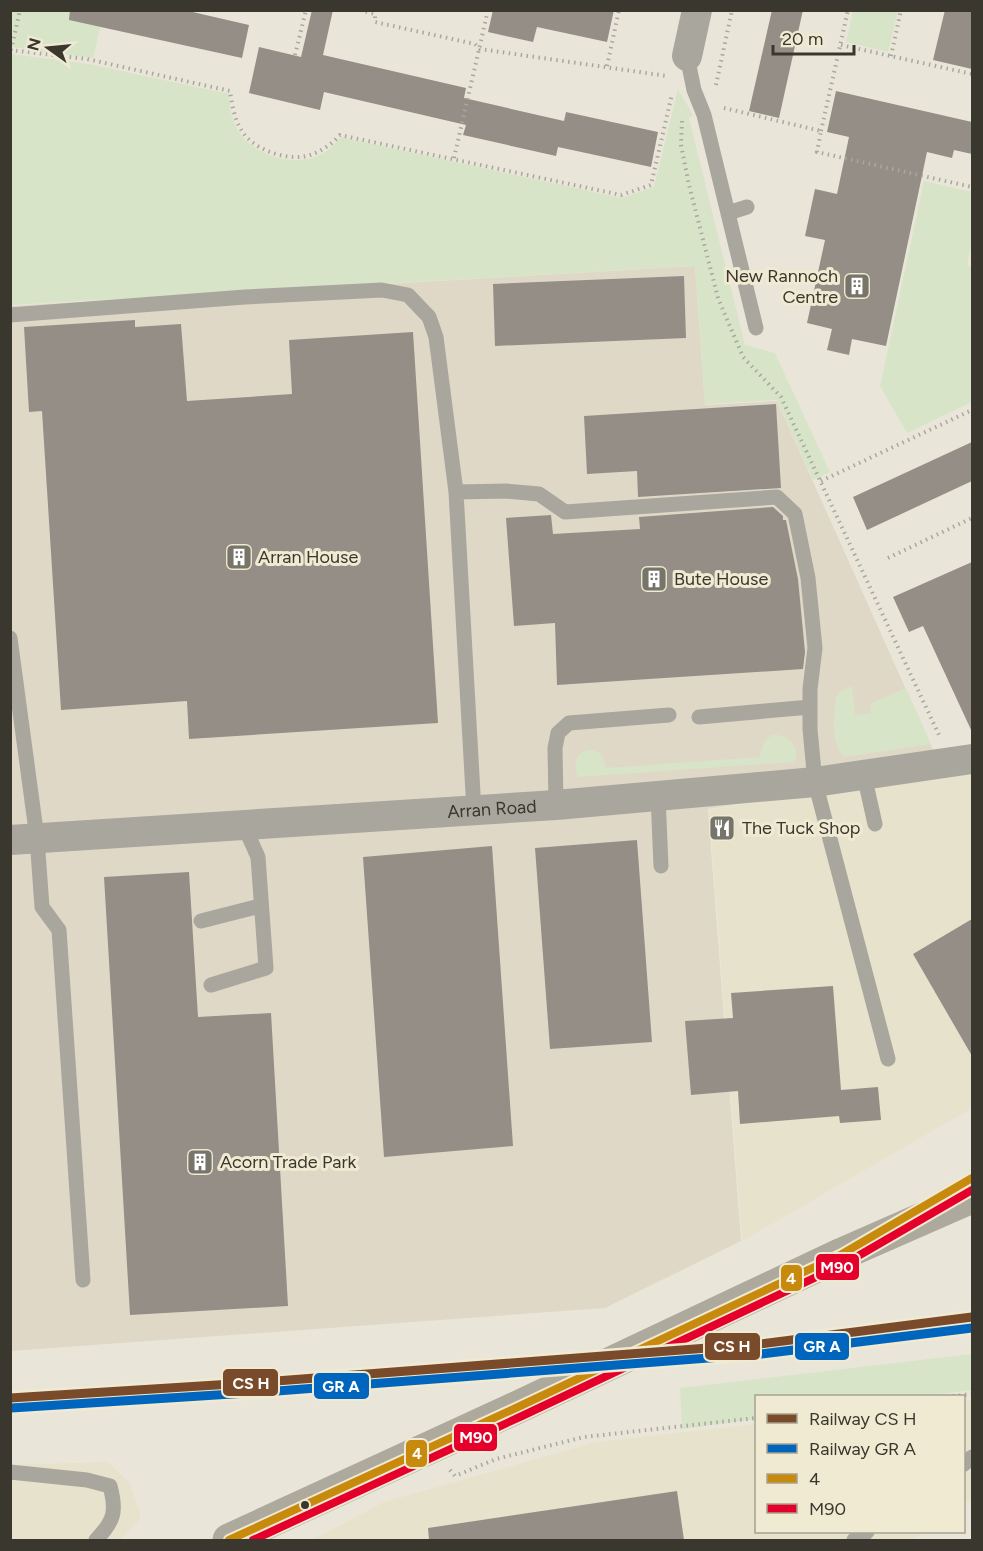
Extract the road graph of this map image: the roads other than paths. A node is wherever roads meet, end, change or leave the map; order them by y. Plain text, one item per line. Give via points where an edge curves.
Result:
1 (697, 10) edge
2 (687, 56) joint
3 (747, 207) dead end
4 (728, 213) junction
5 (10, 315) edge
6 (756, 328) dead end
7 (456, 492) junction
8 (10, 638) edge
9 (810, 706) junction
10 (669, 715) dead end
11 (699, 717) dead end
12 (962, 761) edge
13 (864, 775) junction
14 (815, 783) junction
15 (658, 796) junction
16 (556, 805) junction
17 (474, 811) junction
18 (874, 824) dead end
19 (244, 826) junction
20 (24, 839) edge
21 (661, 866) dead end
22 (260, 906) junction
23 (201, 921) dead end
24 (211, 985) dead end
25 (888, 1059) dead end
26 (972, 1178) edge
27 (972, 1197) edge
28 (842, 1254) junction
29 (83, 1280) dead end
30 (10, 1472) edge
31 (96, 1540) edge
32 (229, 1540) edge

1 - 2 street
2 - 4 lane
3 - 4 lane
4 - 6 lane
5 - 7 lane via 345,291 382,290 408,295 429,317 436,337
7 - 9 lane via 539,494 565,512 777,497 795,514 808,578 814,648
7 - 17 lane
8 - 20 lane
9 - 11 lane
9 - 14 lane
10 - 16 lane via 568,723 558,733 555,748
12 - 13 street, Arran Road
13 - 14 street, Arran Road
13 - 18 lane
14 - 15 street, Arran Road
14 - 25 lane
15 - 16 street, Arran Road
15 - 21 lane
16 - 17 street, Arran Road
17 - 19 street, Arran Road
19 - 20 street, Arran Road
19 - 22 lane via 258,857
20 - 29 lane via 42,907 59,930
22 - 23 lane
22 - 24 lane via 266,968
26 - 28 main road
27 - 28 main road
28 - 32 main road
30 - 31 lane via 110,1486 115,1504 109,1526

